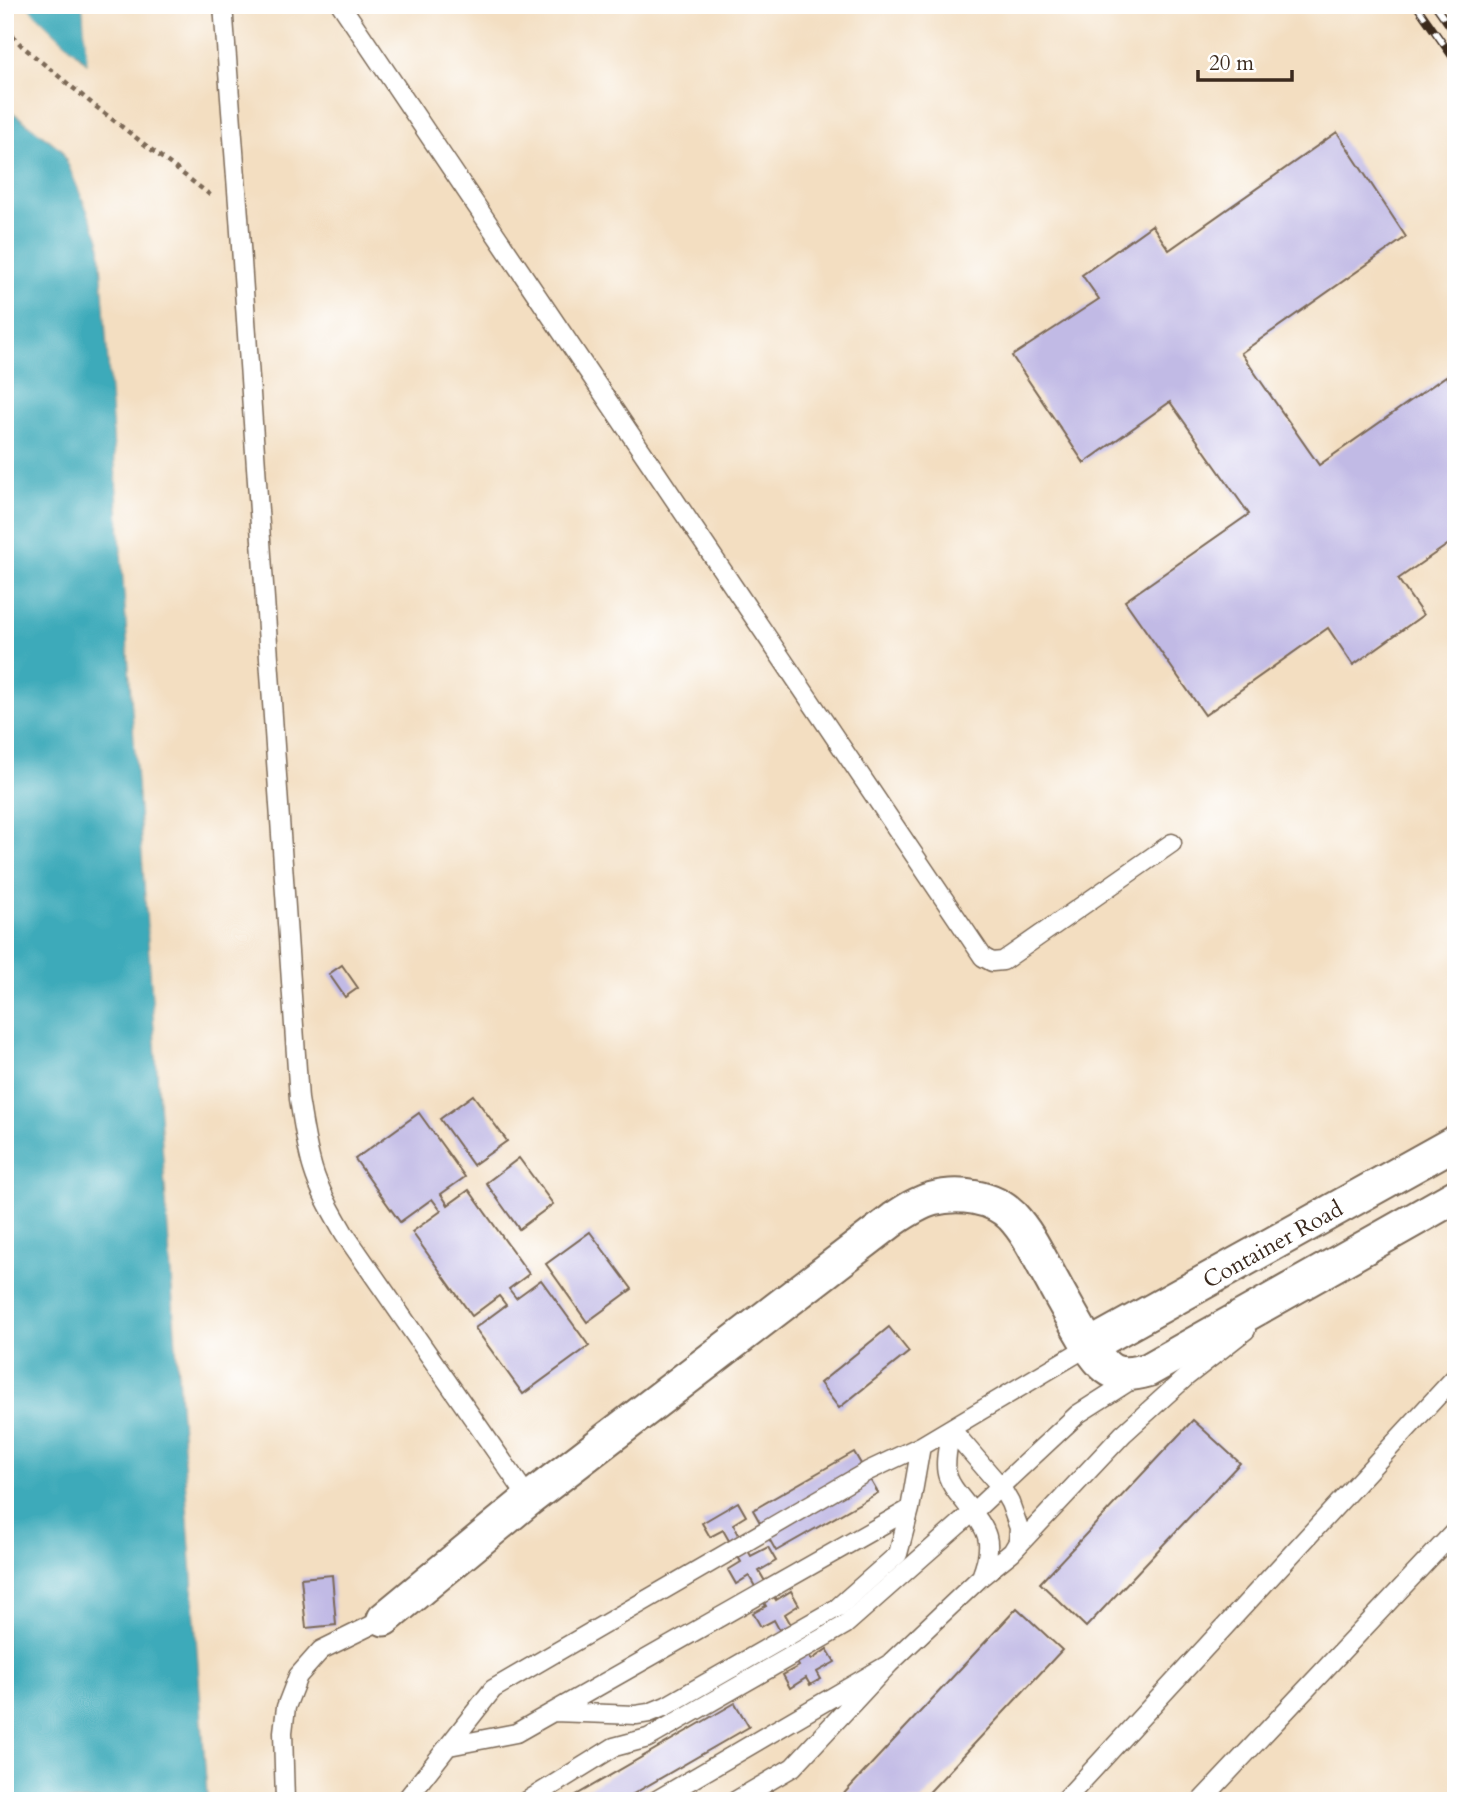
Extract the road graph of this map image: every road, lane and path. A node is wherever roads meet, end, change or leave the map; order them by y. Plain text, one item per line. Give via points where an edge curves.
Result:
1 (223, 5) edge
2 (341, 5) edge
3 (5, 29) edge
4 (239, 217) junction
5 (1171, 843) dead end
6 (1451, 1145) edge
7 (1456, 1196) edge
8 (1311, 1277) junction
9 (1088, 1346) junction
10 (1148, 1370) junction
11 (1456, 1376) edge
12 (951, 1429) junction
13 (921, 1446) junction
14 (1001, 1487) junction
15 (529, 1499) junction
16 (910, 1509) junction
17 (973, 1512) junction
18 (1456, 1530) edge
19 (1012, 1552) junction
20 (981, 1577) junction
21 (384, 1619) joint
22 (888, 1664) junction
23 (554, 1712) junction
24 (449, 1746) junction
25 (407, 1799) edge
26 (285, 1801) edge
27 (527, 1801) edge
28 (655, 1801) edge
29 (735, 1801) edge
30 (1064, 1801) edge
31 (1201, 1801) edge

1 - 4 lane
2 - 5 lane via 983,957 1003,961
3 - 4 path via 95,106
4 - 15 lane via 305,1135 313,1169 344,1233
6 - 9 street, Container Road
7 - 8 street, Container Road
8 - 10 street, Container Road
8 - 19 lane via 1123,1434
9 - 10 street via 1106,1369 1118,1374
9 - 12 lane
9 - 15 street via 1012,1216 976,1197 932,1199 894,1219
10 - 14 lane via 1078,1414
11 - 30 lane
12 - 13 lane
12 - 14 lane
12 - 17 lane via 946,1472
13 - 16 lane
13 - 24 lane via 868,1471 493,1689
14 - 17 lane
14 - 19 lane via 1019,1528
15 - 21 street
16 - 23 lane
16 - 23 lane via 898,1554 837,1608 802,1630 649,1713
17 - 20 lane via 988,1541
17 - 27 lane via 845,1625 648,1738 614,1747
18 - 31 lane
19 - 20 lane
20 - 22 lane
21 - 26 lane via 321,1650 298,1676 286,1707 283,1732
22 - 28 lane
22 - 29 lane via 793,1767
23 - 24 lane via 516,1733
24 - 25 lane

